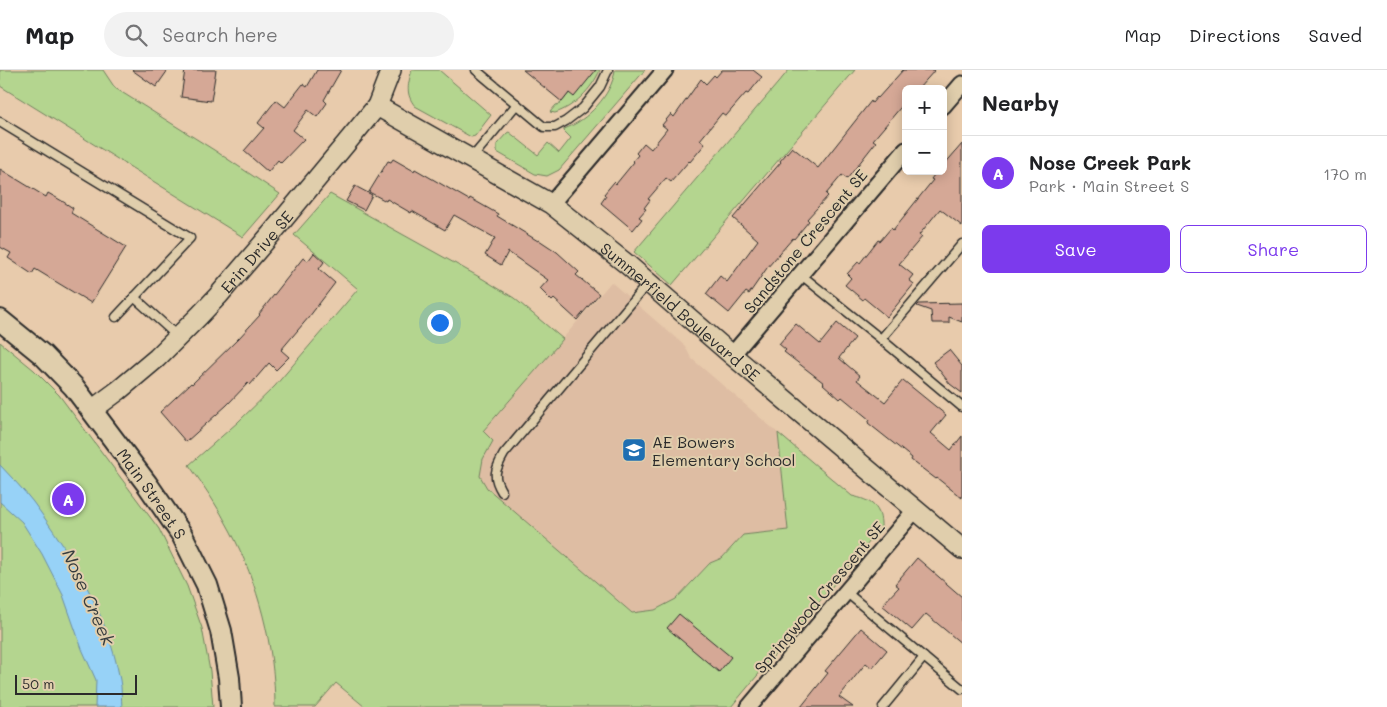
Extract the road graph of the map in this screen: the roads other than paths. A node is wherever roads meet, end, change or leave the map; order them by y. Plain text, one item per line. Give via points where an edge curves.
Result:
1 (391, 70) edge
2 (476, 70) edge
3 (608, 70) edge
4 (665, 70) edge
5 (962, 84) edge
6 (947, 101) edge
7 (517, 104) junction
8 (377, 106) junction
9 (0, 122) edge
10 (902, 155) edge
11 (471, 159) junction
12 (551, 204) junction
13 (962, 244) edge
14 (800, 274) junction
15 (648, 283) junction
16 (134, 297) junction
17 (116, 317) dead end
18 (0, 320) edge
19 (178, 337) junction
20 (881, 339) junction
21 (732, 355) junction
22 (962, 407) edge
23 (92, 410) junction
24 (502, 492) dead end
25 (915, 510) junction
26 (962, 549) edge
27 (846, 592) junction
28 (924, 657) junction
29 (962, 689) edge
30 (231, 707) edge
31 (749, 707) edge
32 (883, 707) edge

1 - 8 street, Erin Drive SE
2 - 7 lane
3 - 7 lane via 600,88 583,108 555,127 544,127
4 - 12 street
5 - 6 street
7 - 11 lane
8 - 11 street, Summerfield Boulevard SE
8 - 19 street, Erin Drive SE via 236,275
9 - 16 lane via 190,238
10 - 14 street, Sandstone Crescent SE
11 - 12 street, Summerfield Boulevard SE
12 - 15 street, Summerfield Boulevard SE
13 - 20 lane
14 - 20 lane
14 - 21 street, Sandstone Crescent SE
15 - 21 street, Summerfield Boulevard SE
15 - 24 lane via 504,454 495,473
16 - 17 lane
16 - 19 lane
18 - 23 main road, Main Street S via 43,355
19 - 23 street, Erin Drive SE
20 - 22 lane
21 - 25 street, Summerfield Boulevard SE
23 - 30 main road, Main Street S via 178,528 207,585 221,631
25 - 26 street, Summerfield Boulevard SE
25 - 27 street, Springwood Crescent SE
27 - 28 lane
27 - 31 street, Springwood Crescent SE
28 - 29 lane
28 - 32 lane

